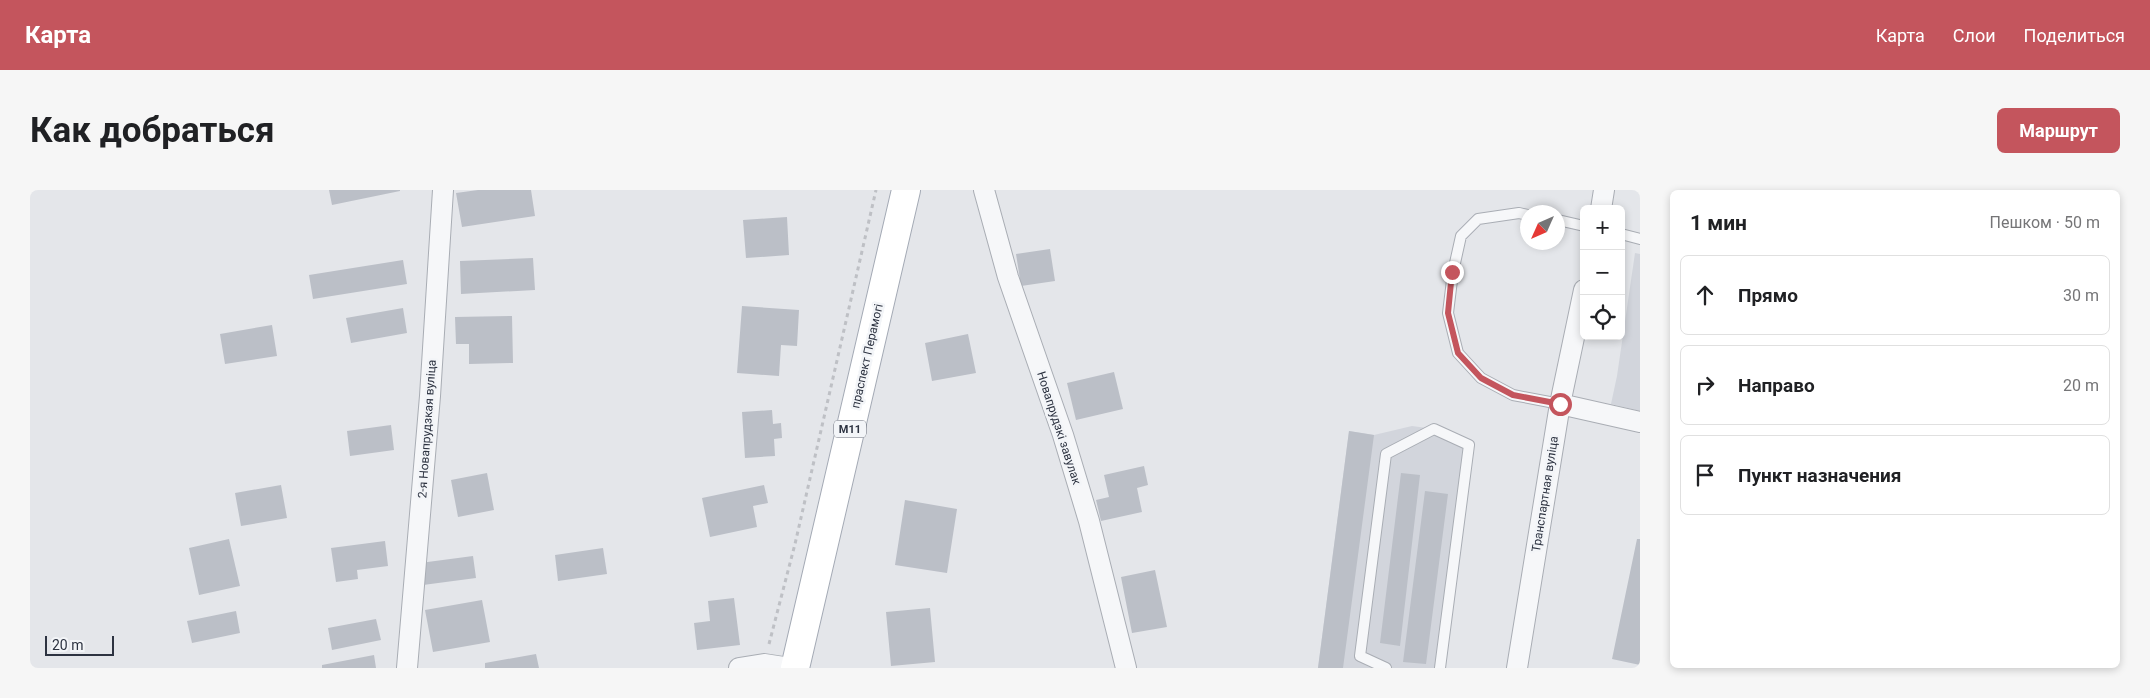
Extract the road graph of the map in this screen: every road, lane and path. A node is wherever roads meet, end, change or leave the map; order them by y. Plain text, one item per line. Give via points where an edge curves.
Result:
1 (443, 190) edge
2 (876, 190) edge
3 (906, 190) edge
4 (984, 190) edge
5 (1604, 190) edge
6 (1602, 205) edge
7 (1520, 213) edge
8 (1565, 222) edge
9 (1580, 225) edge
10 (1625, 235) edge
11 (1640, 239) edge
12 (1583, 295) edge
13 (1560, 404) junction
14 (1640, 422) edge
15 (764, 664) junction
16 (407, 668) edge
17 (739, 668) edge
18 (790, 668) edge
19 (795, 668) edge
20 (1126, 668) edge
21 (1386, 668) edge
22 (1440, 668) edge
23 (1517, 668) edge

1 - 16 street, 2-я Новапрудзкая вуліца
2 - 15 path via 795,544
3 - 19 main road, праспект Перамогі / М11
4 - 20 street, Новапрудзкі завулак via 1008,277 1089,521
5 - 6 street
7 - 13 lane via 1478,220 1461,236 1452,272 1448,313 1458,353 1481,378 1513,395
8 - 9 lane
10 - 11 lane
12 - 13 street, Транспартная вуліца
13 - 14 street
13 - 23 street, Транспартная вуліца
15 - 17 street
15 - 18 street
21 - 22 lane via 1360,656 1386,454 1434,429 1469,445

